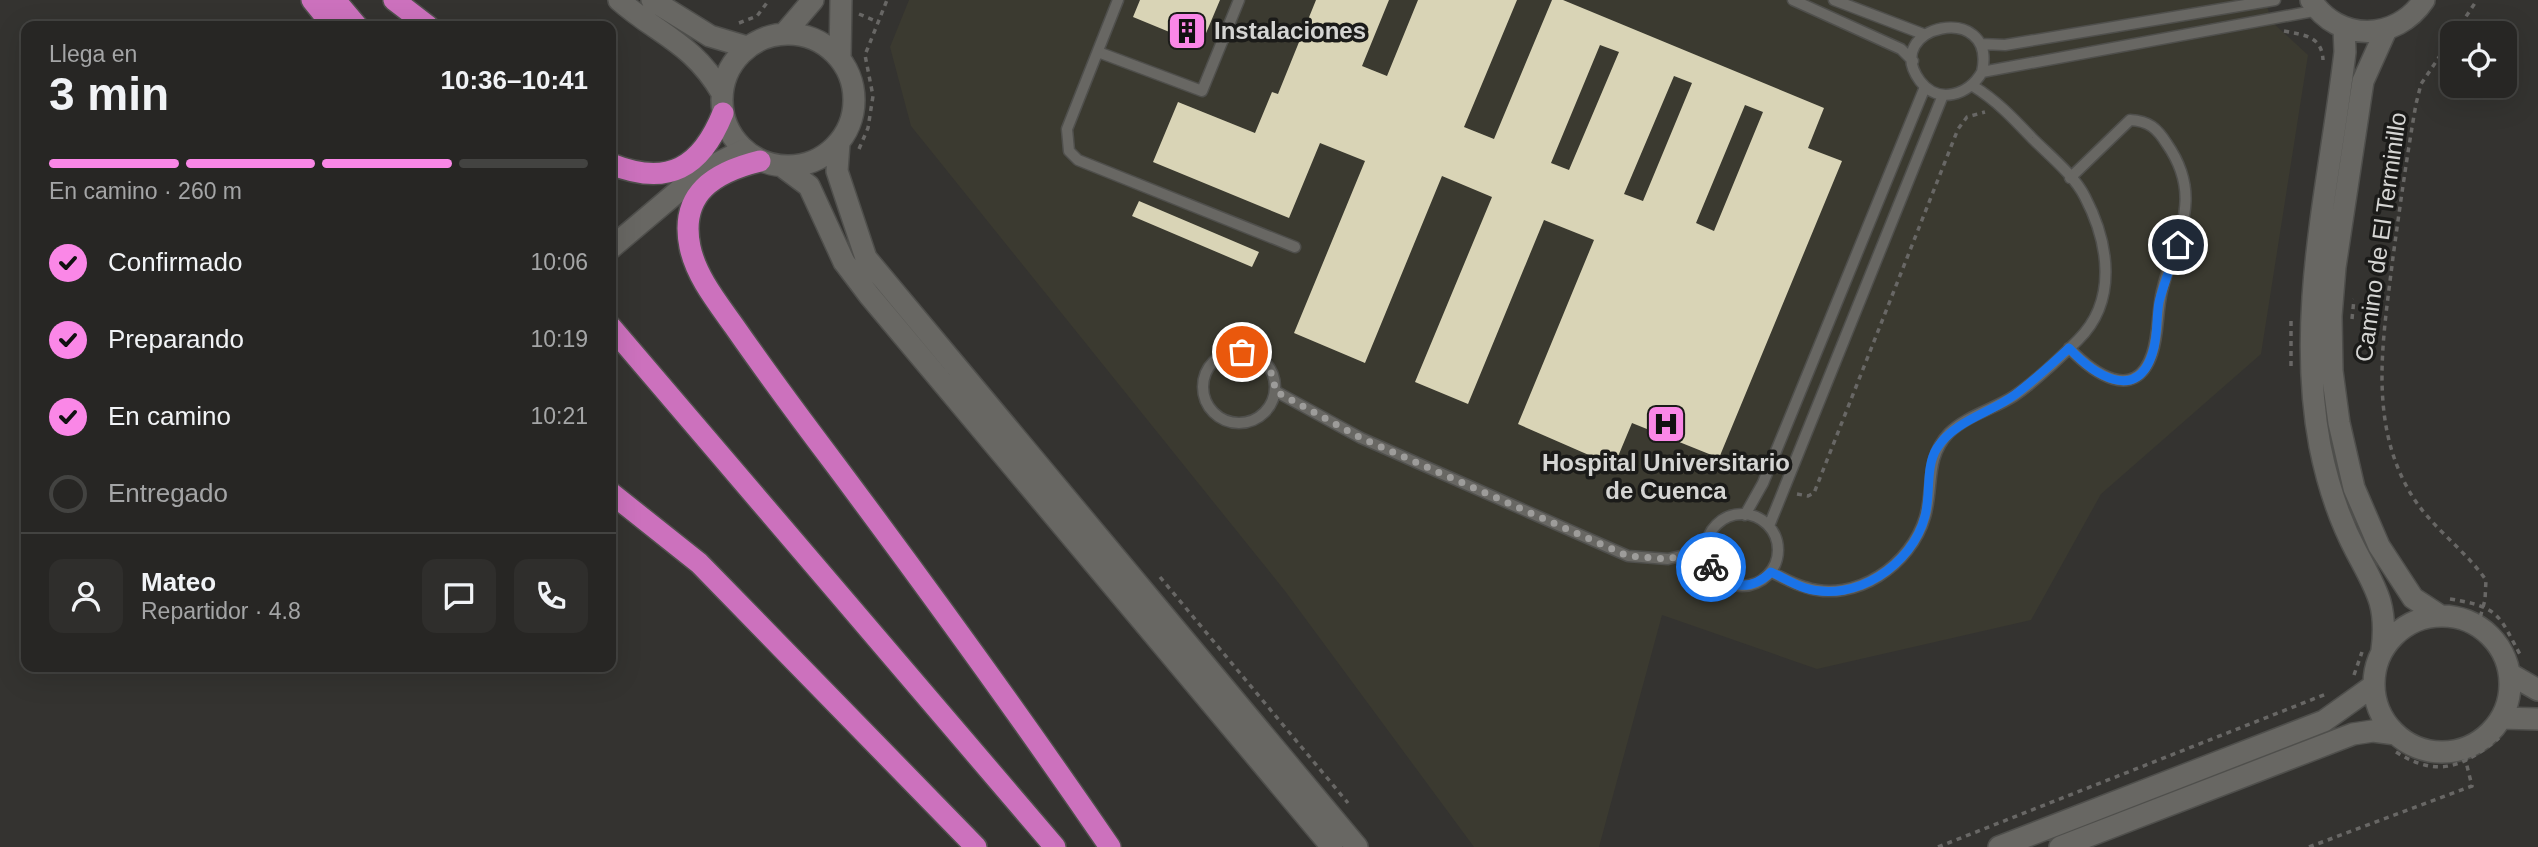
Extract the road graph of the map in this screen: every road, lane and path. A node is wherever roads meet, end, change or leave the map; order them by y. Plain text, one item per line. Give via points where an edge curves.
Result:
1 (313, 0) edge
2 (335, 0) edge
3 (394, 0) edge
4 (619, 0) edge
5 (652, 0) edge
6 (769, 0) edge
7 (813, 0) edge
8 (841, 0) edge
9 (887, 0) edge
10 (1118, 0) edge
11 (1239, 0) edge
12 (1793, 0) edge
13 (1834, 0) edge
14 (2275, 0) edge
15 (2424, 0) edge
16 (2477, 0) edge
17 (2315, 5) edge
18 (329, 21) edge
19 (354, 21) edge
20 (421, 21) edge
21 (2463, 21) edge
22 (733, 23) dead end
23 (2344, 28) junction
24 (2386, 30) junction
25 (784, 34) junction
26 (1923, 34) junction
27 (1981, 44) junction
28 (747, 47) junction
29 (1098, 52) junction
30 (2440, 56) edge
31 (840, 59) junction
32 (1913, 61) junction
33 (1982, 72) junction
34 (1973, 86) junction
35 (1925, 87) junction
36 (1943, 95) junction
37 (724, 111) junction
38 (848, 148) junction
39 (752, 155) junction
40 (616, 165) edge
41 (782, 166) junction
42 (702, 171) junction
43 (2070, 178) junction
44 (616, 244) edge
45 (1295, 247) dead end
46 (2354, 288) dead end
47 (2351, 326) dead end
48 (616, 333) edge
49 (2069, 348) junction
50 (1275, 391) junction
51 (616, 497) edge
52 (1745, 514) junction
53 (1769, 526) junction
54 (1706, 550) junction
55 (1153, 568) dead end
56 (1771, 572) junction
57 (2473, 603) dead end
58 (2439, 615) junction
59 (2480, 616) junction
60 (2373, 647) junction
61 (2518, 650) dead end
62 (2510, 674) junction
63 (2353, 677) dead end
64 (2373, 686) junction
65 (2538, 690) edge
66 (2328, 694) dead end
67 (2501, 718) junction
68 (2538, 719) edge
69 (2495, 741) dead end
70 (2398, 744) junction
71 (2466, 755) junction
72 (1352, 808) dead end
73 (976, 847) edge
74 (1055, 847) edge
75 (1110, 847) edge
76 (1332, 847) edge
77 (1357, 847) edge
78 (1938, 847) edge
79 (1999, 847) edge
80 (2060, 847) edge
81 (2309, 847) edge

1 - 18 highway
2 - 19 highway
3 - 20 highway
4 - 37 street via 708,68
5 - 28 street via 710,36
6 - 22 path via 757,16
7 - 25 street
8 - 31 street
9 - 38 path via 865,55 873,96 868,128
10 - 29 lane
11 - 29 lane via 1202,91
12 - 32 lane via 1901,49
13 - 26 lane
14 - 27 lane via 2005,45
15 - 24 street via 2403,22
16 - 21 path
17 - 23 street
17 - 33 lane
23 - 24 street
23 - 60 street via 2345,51 2309,341 2320,446 2337,508 2379,593 2384,615
24 - 58 street via 2363,81 2335,267 2332,371 2354,488 2374,534 2413,597
25 - 28 street
25 - 31 street via 811,38
26 - 27 lane via 1949,24 1968,30
26 - 32 lane
27 - 33 lane
28 - 37 street via 730,67
29 - 45 lane via 1067,129 1069,151 1078,160
30 - 59 path, Camino de El Terminillo via 2421,84 2416,104 2383,328 2380,379 2388,429 2406,487 2486,580
31 - 38 street via 853,87
32 - 35 lane
33 - 34 lane
34 - 36 lane via 1962,93
34 - 43 lane via 1993,98
35 - 36 lane
35 - 52 lane via 1763,483
36 - 53 lane
37 - 39 street
37 - 40 highway via 706,149 681,167 649,174
37 - 42 street via 715,156
38 - 41 street
38 - 77 street via 837,171 866,258
39 - 41 street
39 - 42 street
39 - 75 highway via 703,187 689,232 695,265 764,369 1016,710
41 - 76 street via 809,186 844,262 869,295
42 - 44 street
43 - 49 lane via 2084,195 2100,233 2107,274 2097,314
43 - 49 lane via 2130,120 2143,121 2156,128 2170,148 2188,202 2158,307 2158,328 2148,364 2119,381 2087,368
46 - 47 path
48 - 74 highway
49 - 56 lane via 2014,395 1951,431 1931,463 1926,514 1918,536 1871,583 1827,591 1806,588
50 - 50 lane via 1266,363 1238,351 1212,365 1204,383 1207,403 1230,422 1260,417
50 - 54 lane via 1361,438 1628,556 1668,559
51 - 73 highway via 699,563
52 - 53 lane
52 - 54 lane via 1721,521 1710,534
53 - 56 lane via 1778,554
54 - 56 lane via 1718,576 1735,585 1755,584
55 - 72 path
57 - 59 path
58 - 59 street
58 - 60 street via 2406,625
59 - 61 path via 2506,624
59 - 62 street
60 - 63 path
60 - 64 street
62 - 65 street
62 - 67 street via 2510,692
64 - 70 street via 2380,712
64 - 79 street via 2323,721
66 - 78 path
67 - 68 street
67 - 71 street
69 - 71 path
70 - 71 street
70 - 71 path via 2432,766
70 - 80 street via 2373,731 2353,734
71 - 81 path via 2472,786

